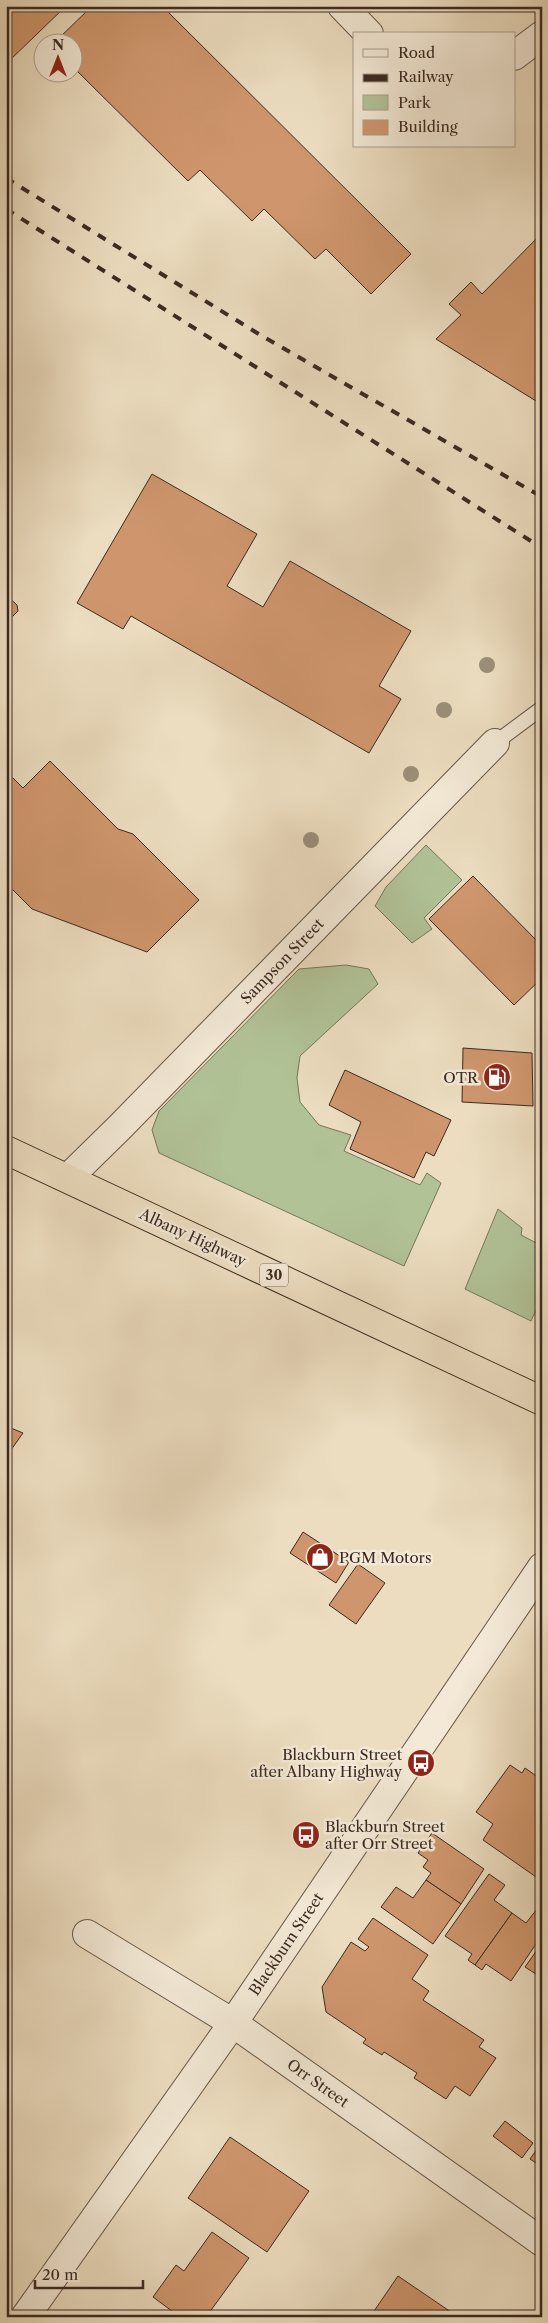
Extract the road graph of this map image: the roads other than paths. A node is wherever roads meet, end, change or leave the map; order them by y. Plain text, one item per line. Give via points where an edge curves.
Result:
1 (342, 6) edge
2 (368, 32) edge
3 (542, 35) edge
4 (516, 54) edge
5 (542, 708) edge
6 (495, 743) joint
7 (6, 1150) edge
8 (68, 1178) junction
9 (542, 1401) edge
10 (542, 1567) edge
11 (87, 1934) dead end
12 (232, 2023) junction
13 (542, 2242) edge
14 (24, 2317) edge

1 - 2 street
3 - 4 street
5 - 6 lane
6 - 8 street, Sampson Street
7 - 8 highway, Albany Highway / 30
8 - 9 highway, Albany Highway / 30
10 - 12 street, Blackburn Street
11 - 12 street, Orr Street
12 - 13 street, Orr Street
12 - 14 street, Blackburn Street

